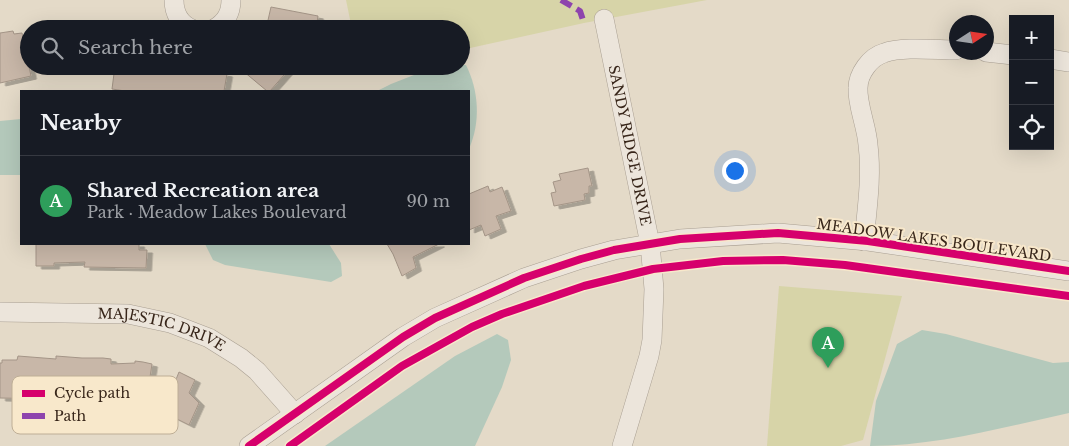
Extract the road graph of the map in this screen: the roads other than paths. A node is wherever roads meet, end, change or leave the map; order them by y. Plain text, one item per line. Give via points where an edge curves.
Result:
1 (174, 0) edge
2 (232, 0) edge
3 (604, 19) dead end
4 (180, 20) edge
5 (225, 20) edge
6 (949, 50) edge
7 (994, 53) edge
8 (1009, 55) edge
9 (1054, 60) edge
10 (1069, 62) edge
11 (864, 241) junction
12 (650, 244) junction
13 (1069, 271) edge
14 (0, 312) edge
15 (295, 414) junction
16 (249, 446) edge
17 (622, 446) edge

1 - 4 street via 176,15
2 - 5 street
3 - 12 street, SANDY RIDGE DRIVE
6 - 11 street via 884,52 862,73 858,89 869,161
7 - 8 street
9 - 10 street
11 - 12 street, MEADOW LAKES BOULEVARD via 778,233 689,238
11 - 13 street, MEADOW LAKES BOULEVARD
12 - 15 street, MEADOW LAKES BOULEVARD via 614,250 553,268 462,305 403,337
12 - 17 street, SANDY RIDGE DRIVE via 654,289 652,340
14 - 15 street, MAJESTIC DRIVE via 128,314 170,323 209,338 241,358 258,371
15 - 16 street, MEADOW LAKES BOULEVARD

